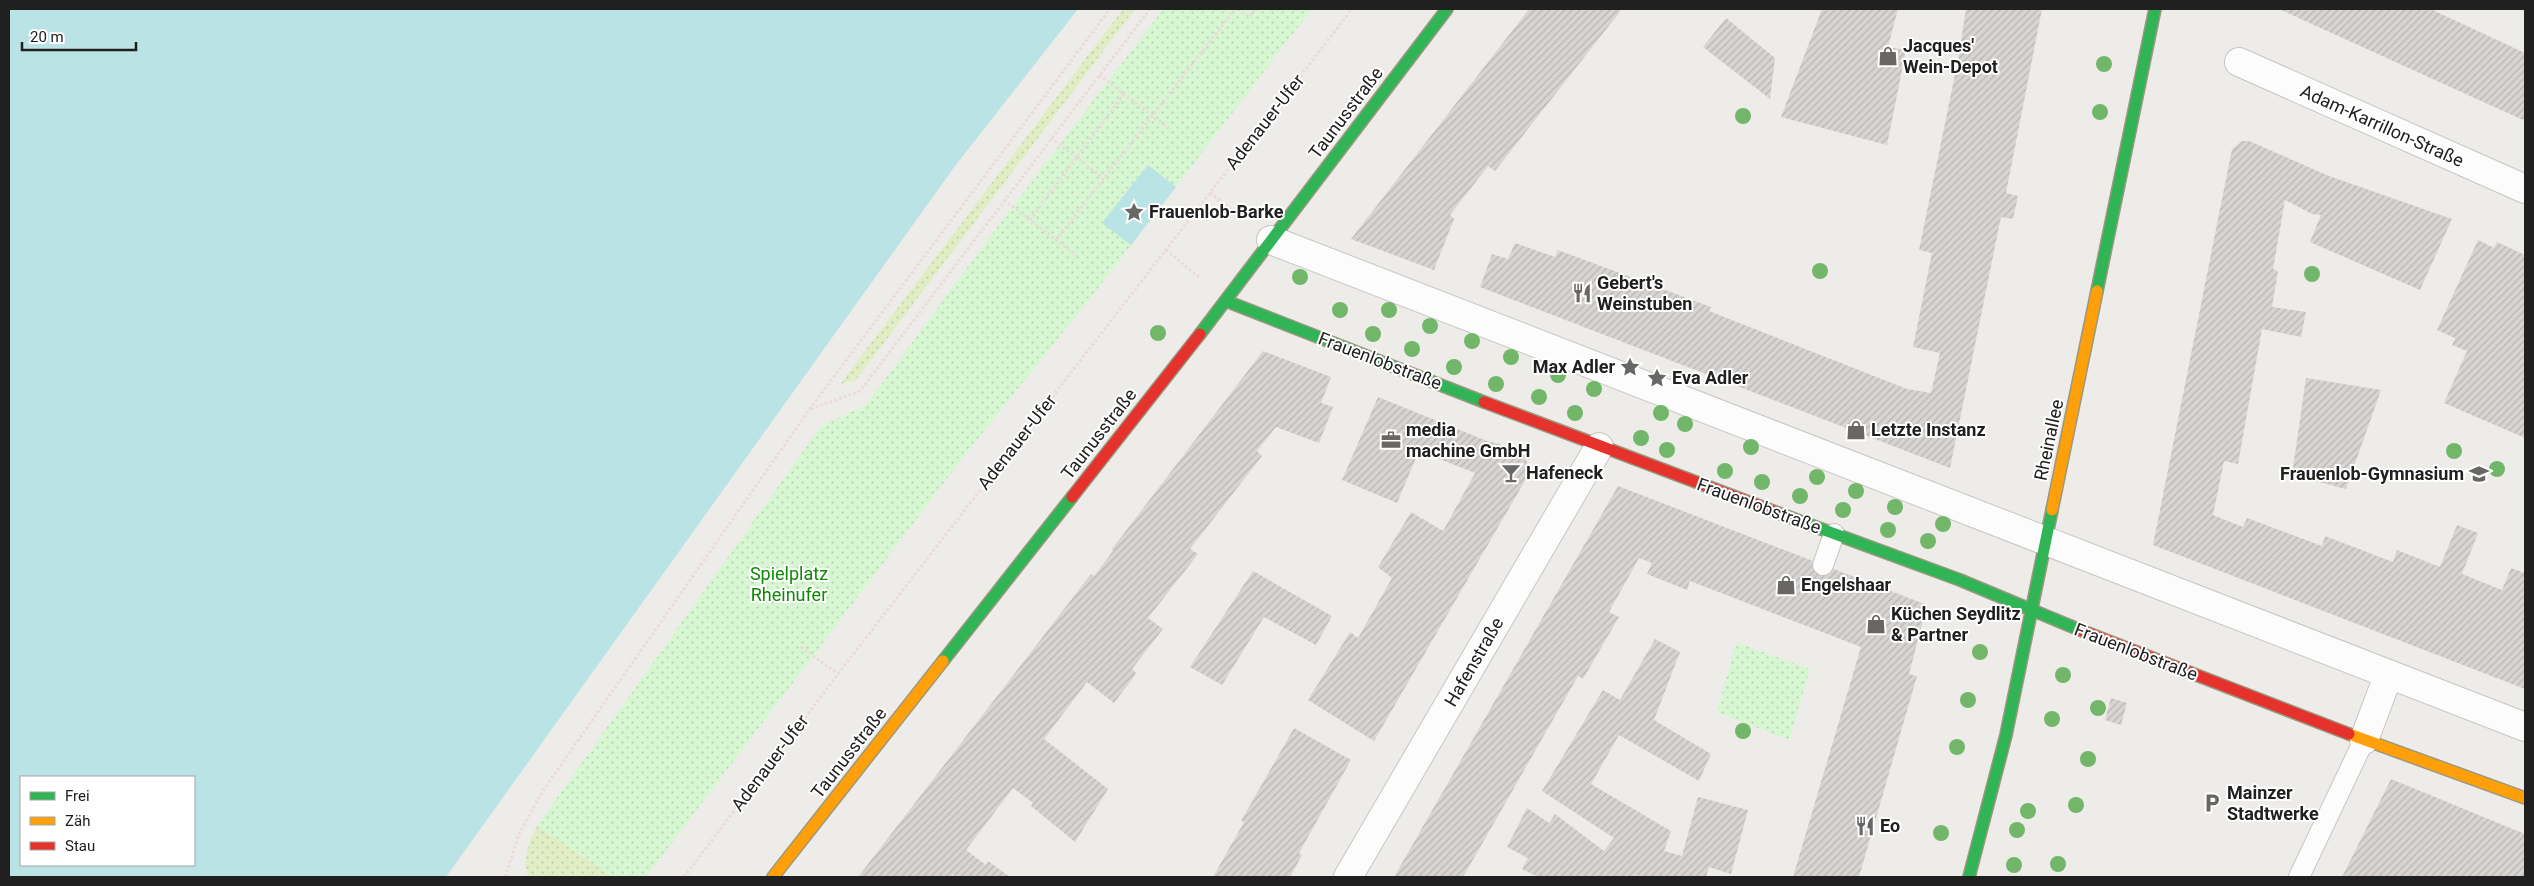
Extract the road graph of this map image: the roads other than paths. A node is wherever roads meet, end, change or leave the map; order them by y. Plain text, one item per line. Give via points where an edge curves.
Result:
1 (1447, 9) edge
2 (2155, 9) edge
3 (2239, 62) dead end
4 (2525, 189) edge
5 (1271, 240) junction
6 (1226, 301) junction
7 (1599, 448) junction
8 (1834, 534) junction
9 (2046, 539) junction
10 (1822, 565) dead end
11 (2031, 610) junction
12 (2388, 676) junction
13 (2525, 728) edge
14 (2364, 740) junction
15 (2525, 798) edge
16 (773, 877) edge
17 (1348, 877) edge
18 (1969, 877) edge
19 (2300, 877) edge

1 - 5 street, Taunusstraße
2 - 9 street, Rheinallee
3 - 4 street, Adam-Karrillon-Straße
5 - 6 street, Taunusstraße
5 - 9 street
6 - 7 street, Frauenlobstraße
6 - 16 street, Taunusstraße
7 - 8 street, Frauenlobstraße
7 - 17 street, Hafenstraße
8 - 10 lane
8 - 11 street, Frauenlobstraße
9 - 11 street, Rheinallee
9 - 12 street via 2101,564
11 - 14 street, Frauenlobstraße
11 - 18 street, Rheinallee via 2006,735
12 - 13 street
12 - 14 street
14 - 15 street, Frauenlobstraße
14 - 19 lane

